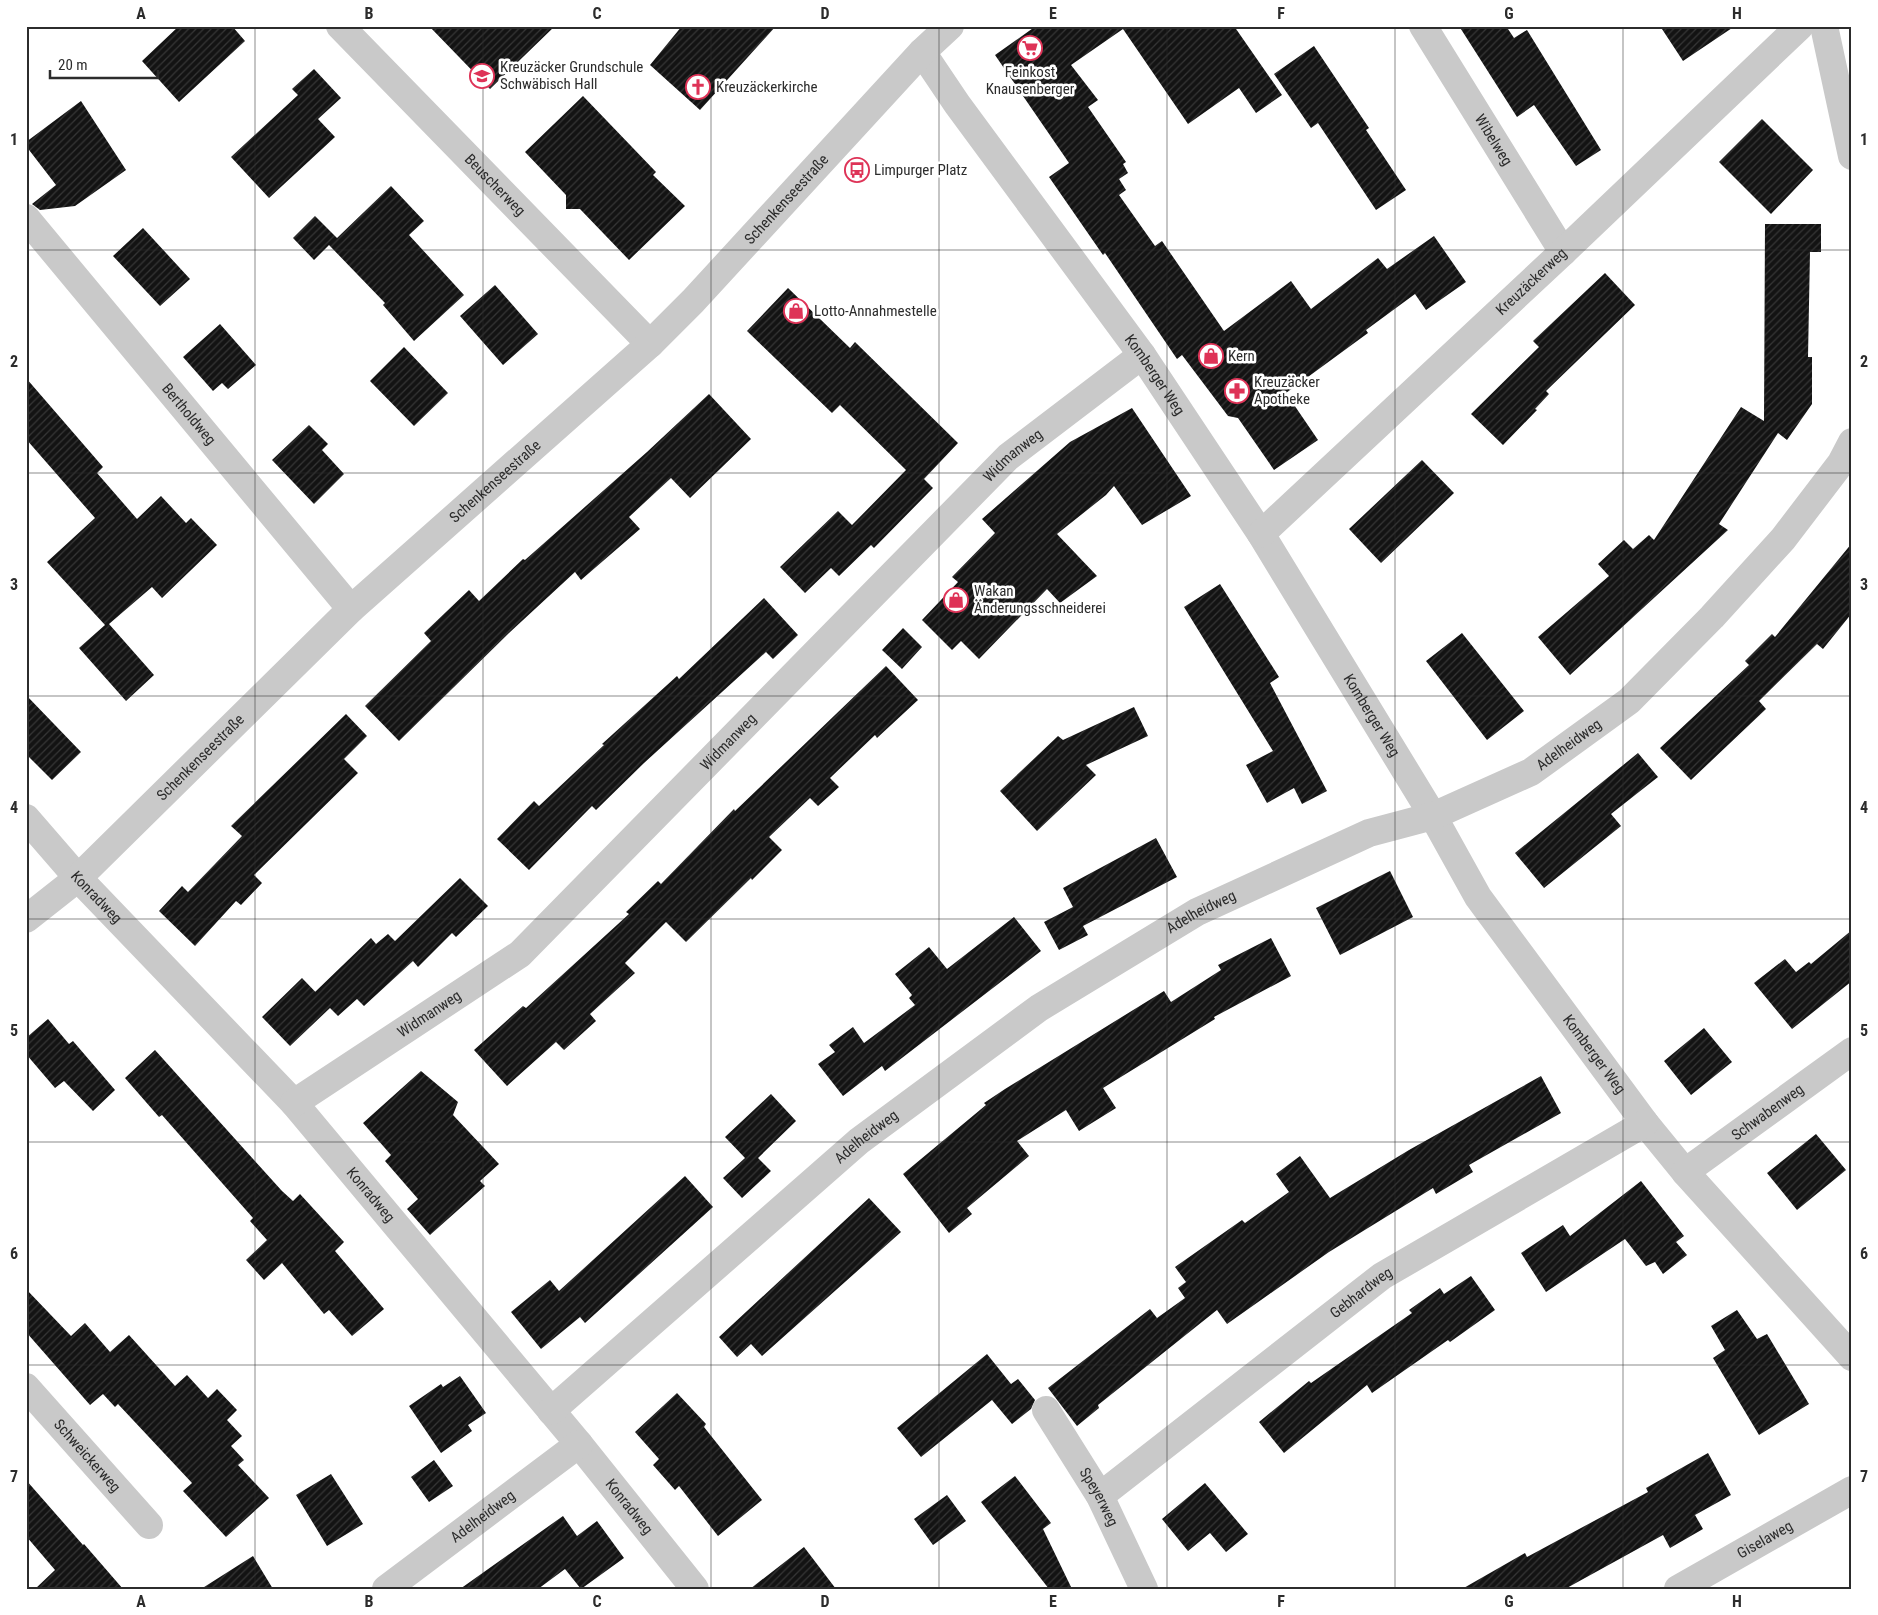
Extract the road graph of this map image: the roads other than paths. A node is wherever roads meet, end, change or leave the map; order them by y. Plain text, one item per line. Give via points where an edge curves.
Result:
1 (340, 26) edge
2 (950, 26) edge
3 (1423, 26) edge
4 (1800, 26) edge
5 (1824, 26) edge
6 (922, 52) junction
7 (1852, 156) edge
8 (26, 218) edge
9 (1563, 252) junction
10 (650, 344) junction
11 (1142, 355) junction
12 (1852, 442) edge
13 (1261, 534) junction
14 (351, 609) junction
15 (1433, 816) junction
16 (26, 818) edge
17 (78, 878) junction
18 (26, 919) edge
19 (1852, 1051) edge
20 (294, 1103) junction
21 (1644, 1123) junction
22 (1686, 1172) junction
23 (1852, 1357) edge
24 (26, 1387) edge
25 (1046, 1410) dead end
26 (551, 1411) junction
27 (579, 1444) junction
28 (1852, 1490) edge
29 (1100, 1496) junction
30 (148, 1525) dead end
31 (386, 1589) edge
32 (695, 1589) edge
33 (1144, 1589) edge
34 (1678, 1589) edge

1 - 10 street, Beuscherweg
2 - 6 street, Schenkenseestraße
3 - 9 street, Wibelweg
4 - 9 street, Kreuzäckerweg
5 - 7 street
6 - 10 street, Schenkenseestraße
6 - 11 street, Komberger Weg via 956,104
8 - 14 street, Bertholdweg
9 - 13 street, Kreuzäckerweg
10 - 14 street, Schenkenseestraße
11 - 13 street, Komberger Weg
11 - 20 street, Widmanweg via 1008,457 520,954
12 - 15 street, Adelheidweg via 1841,463 1783,539 1712,618 1629,701 1531,772
13 - 15 street, Komberger Weg
14 - 17 street, Schenkenseestraße
15 - 21 street, Komberger Weg via 1478,897
15 - 26 street, Adelheidweg via 1369,833 1197,912 1039,1008 859,1141
16 - 17 street, Konradweg
17 - 18 street, Schenkenseestraße
17 - 20 street, Konradweg
19 - 22 street, Schwabenweg
20 - 26 street, Konradweg
21 - 22 street, Komberger Weg
21 - 29 street, Gebhardweg via 1382,1276
22 - 23 street, Komberger Weg
24 - 30 street, Schweickerweg
25 - 29 street, Speyerweg
26 - 27 street, Konradweg
27 - 31 street, Adelheidweg
27 - 32 street, Konradweg
28 - 34 street, Giselaweg
29 - 33 street, Speyerweg

